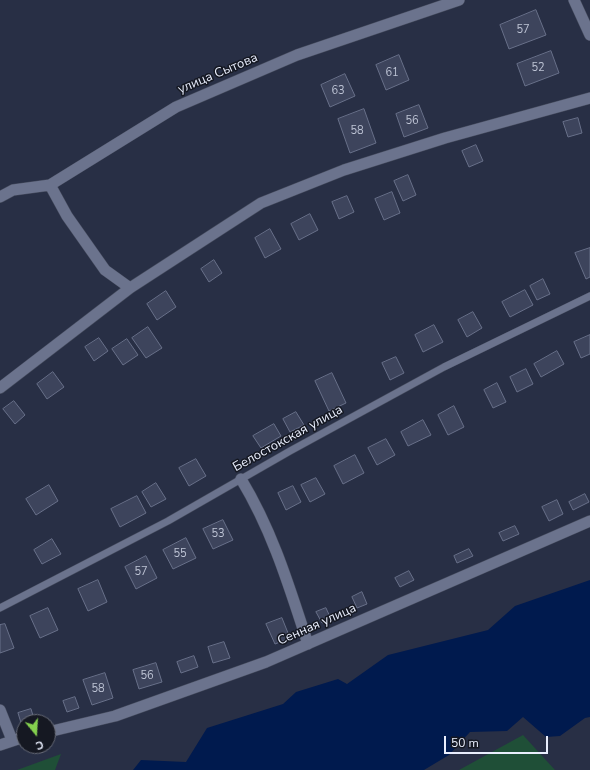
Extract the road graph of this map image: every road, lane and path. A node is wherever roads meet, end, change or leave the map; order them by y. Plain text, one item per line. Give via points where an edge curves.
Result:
1 (459, 0) edge
2 (574, 0) edge
3 (590, 35) edge
4 (590, 98) edge
5 (50, 185) junction
6 (0, 197) edge
7 (130, 288) junction
8 (590, 296) edge
9 (0, 388) edge
10 (242, 479) junction
11 (590, 521) edge
12 (0, 608) edge
13 (308, 644) junction
14 (0, 710) edge
15 (56, 730) edge
16 (16, 739) edge
17 (12, 740) junction
18 (0, 745) edge

1 - 5 street, улица Сытова via 297,55 176,107
2 - 3 street
4 - 7 street via 444,138 344,170 261,203
5 - 6 street, улица Сытова via 13,190
5 - 7 street via 67,216 105,270
7 - 9 street
8 - 10 lane, Белостокская улица via 444,367
10 - 12 lane, Белостокская улица via 168,521
10 - 13 street via 282,563
11 - 13 street, Сенная улица
13 - 15 street, Сенная улица via 266,662 115,716
14 - 17 street
16 - 17 street
17 - 18 street

